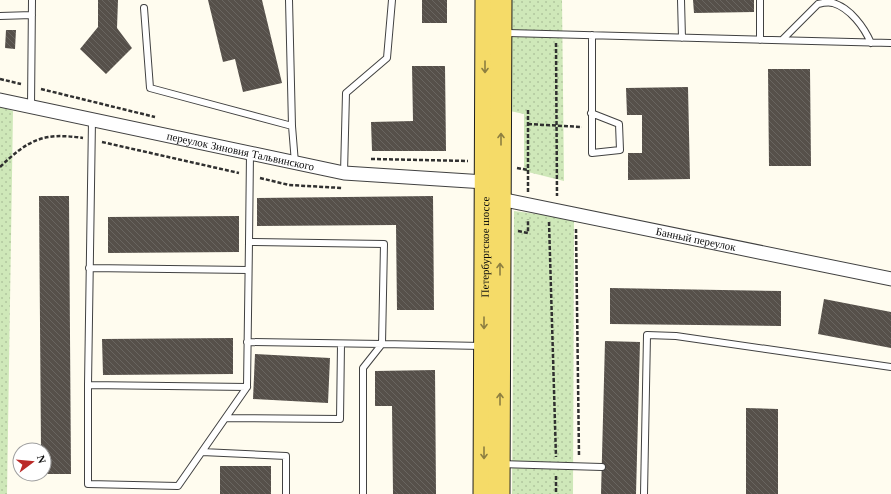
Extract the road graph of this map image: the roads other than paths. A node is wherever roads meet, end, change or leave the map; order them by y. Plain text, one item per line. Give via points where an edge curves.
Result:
1 (32, 0) edge
2 (289, 0) edge
3 (392, 0) edge
4 (486, 0) edge
5 (501, 0) edge
6 (681, 0) edge
7 (760, 0) edge
8 (144, 8) dead end
9 (32, 15) junction
10 (0, 16) edge
11 (493, 33) junction
12 (592, 36) junction
13 (682, 38) junction
14 (760, 40) junction
15 (782, 40) junction
16 (871, 43) junction
17 (891, 43) edge
18 (0, 100) edge
19 (31, 106) junction
20 (591, 113) junction
21 (92, 120) junction
22 (292, 126) junction
23 (250, 153) junction
24 (295, 163) junction
25 (490, 170) junction
26 (344, 173) junction
27 (500, 199) junction
28 (249, 242) junction
29 (89, 268) junction
30 (248, 270) junction
31 (891, 279) edge
32 (247, 342) junction
33 (341, 344) junction
34 (382, 344) junction
35 (484, 346) junction
36 (891, 368) edge
37 (88, 385) junction
38 (247, 388) junction
39 (227, 418) junction
40 (202, 452) junction
41 (499, 464) junction
42 (602, 467) dead end
43 (637, 468) dead end
44 (644, 468) junction
45 (286, 494) edge
46 (363, 494) edge
47 (484, 494) edge
48 (499, 494) edge
49 (644, 494) edge

1 - 9 lane
2 - 22 lane
3 - 26 lane via 387,58 346,93
4 - 11 main road, Петербургское шоссе
5 - 11 main road, Петербургское шоссе
6 - 13 lane
7 - 14 lane
8 - 22 lane via 150,88
9 - 10 lane
9 - 19 lane
11 - 12 lane
11 - 25 main road, Петербургское шоссе
12 - 13 lane
12 - 20 lane
13 - 14 lane
14 - 15 lane
15 - 16 lane
15 - 16 lane via 818,4 832,2 846,9 866,31
16 - 17 lane
18 - 19 street, переулок Зиновия Тальвинского
19 - 21 street, переулок Зиновия Тальвинского
20 - 20 lane via 592,153 620,150 619,124
21 - 23 street, переулок Зиновия Тальвинского
21 - 29 lane
22 - 24 lane
23 - 24 street, переулок Зиновия Тальвинского
23 - 28 lane
24 - 26 street, переулок Зиновия Тальвинского
25 - 26 street, переулок Зиновия Тальвинского
25 - 27 main road, Петербургское шоссе
25 -> 35 main road, Петербургское шоссе
27 - 31 street, Банный переулок
41 -> 27 main road, Петербургское шоссе
28 - 30 lane
28 - 34 lane via 384,244
29 - 30 lane
29 - 37 lane
30 - 32 lane
32 - 33 lane
32 - 38 lane
33 - 34 lane
33 - 39 lane via 340,420
34 - 35 lane
34 - 46 lane via 363,368
35 -> 47 main road, Петербургское шоссе
36 - 44 lane via 676,336 648,335
37 - 38 lane
37 - 40 lane via 88,484 178,486
38 - 39 lane
39 - 40 lane
40 - 45 lane via 286,456
41 - 42 lane
41 - 48 main road, Петербургское шоссе
43 - 44 lane
44 - 49 lane

